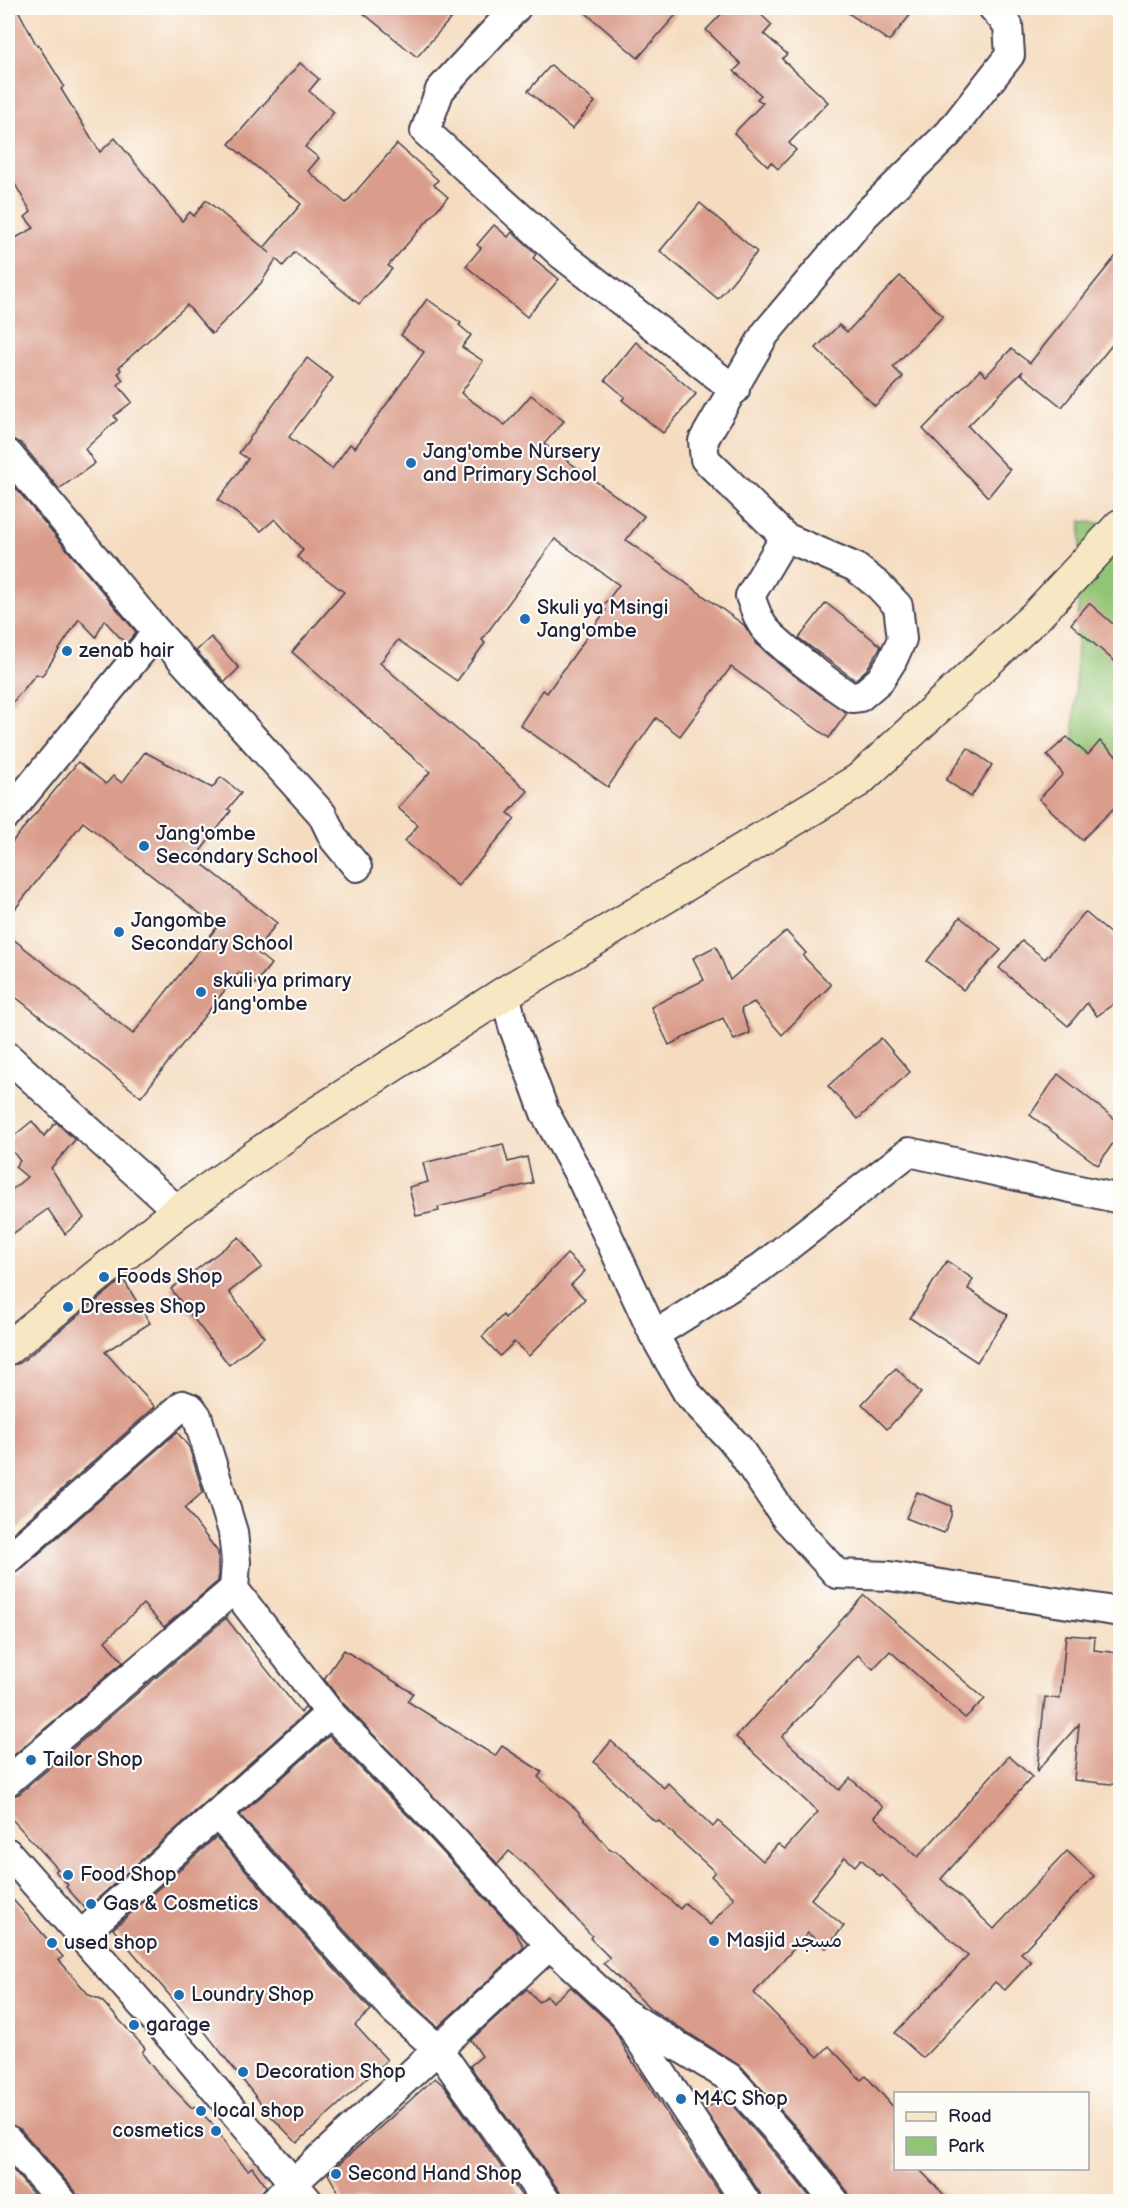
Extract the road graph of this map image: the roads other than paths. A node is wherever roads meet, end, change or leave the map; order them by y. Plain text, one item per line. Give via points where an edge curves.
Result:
1 (516, 8) edge
2 (993, 8) edge
3 (735, 390) junction
4 (8, 454) edge
5 (1120, 526) edge
6 (785, 537) junction
7 (158, 632) junction
8 (8, 814) edge
9 (357, 867) dead end
10 (505, 993) junction
11 (8, 1057) edge
12 (1120, 1199) edge
13 (178, 1211) junction
14 (654, 1335) junction
15 (8, 1348) edge
16 (8, 1558) edge
17 (234, 1589) junction
18 (1120, 1612) edge
19 (330, 1713) junction
20 (8, 1781) edge
21 (217, 1814) junction
22 (8, 1853) edge
23 (81, 1935) junction
24 (549, 1945) junction
25 (621, 2011) junction
26 (438, 2049) junction
27 (702, 2062) junction
28 (673, 2090) junction
29 (8, 2140) edge
30 (302, 2193) edge
31 (63, 2202) edge
32 (273, 2202) edge
33 (547, 2202) edge
34 (747, 2202) edge
35 (835, 2202) edge

1 - 3 street via 440,90 425,131 561,255
2 - 3 street via 1008,25 1010,55 949,133 865,215 765,334
3 - 6 street via 704,441 705,459
4 - 7 street
5 - 10 main road via 1036,616 859,780
6 - 6 street via 855,567 898,606 903,639 880,680 860,697 852,698 836,688 764,628 756,612 750,596
7 - 8 street
7 - 9 street via 322,814 334,839
10 - 13 main road via 307,1120
10 - 14 street via 545,1113 582,1180
11 - 13 street
12 - 14 street via 909,1152 759,1269
13 - 15 main road
14 - 18 street via 688,1394 738,1447 785,1516 837,1574 889,1576
16 - 17 street via 183,1405 191,1407 197,1416 233,1532
17 - 19 street
17 - 20 street
19 - 21 street
19 - 24 street via 438,1823
21 - 23 street
21 - 26 street via 394,2010
22 - 23 street
23 - 30 street
24 - 25 street
24 - 26 street
25 - 27 street
25 - 28 street
26 - 30 street
26 - 33 street
27 - 28 street
27 - 35 street via 730,2078
28 - 34 street
29 - 31 street
30 - 32 street

